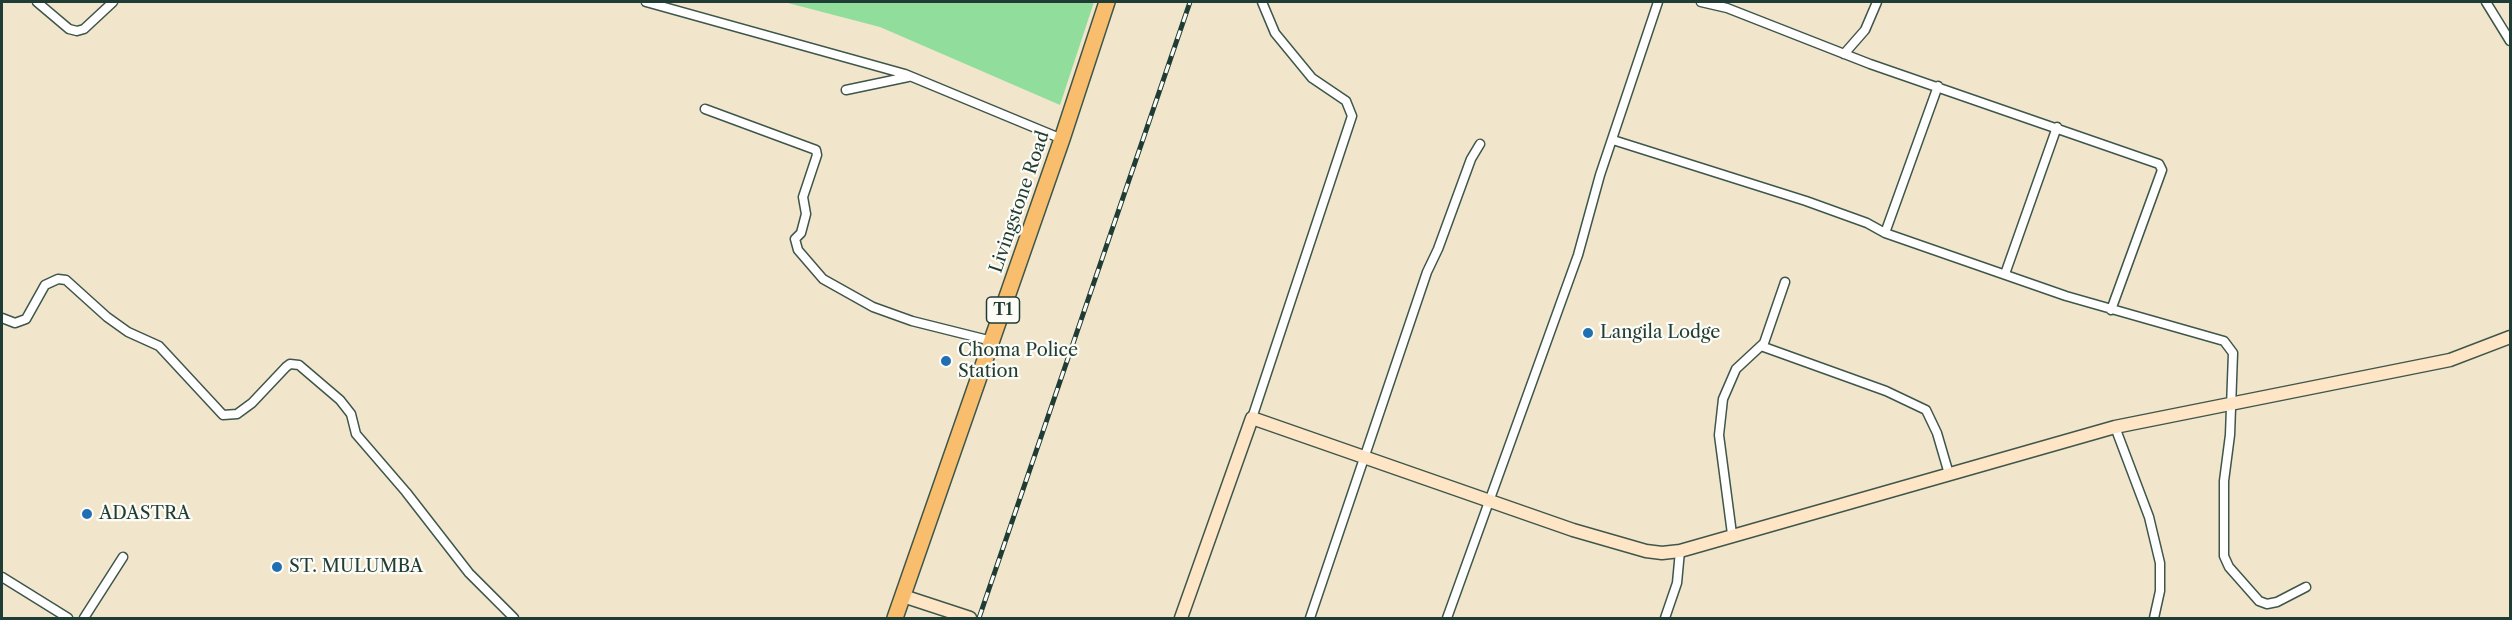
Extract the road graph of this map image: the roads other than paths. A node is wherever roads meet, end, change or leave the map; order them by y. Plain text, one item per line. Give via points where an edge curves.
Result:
1 (37, 2) edge
2 (113, 2) edge
3 (646, 2) edge
4 (1107, 2) edge
5 (1262, 2) edge
6 (1658, 2) edge
7 (1701, 2) edge
8 (1877, 2) edge
9 (2486, 2) edge
10 (2511, 41) edge
11 (1844, 54) junction
12 (909, 76) junction
13 (1938, 86) junction
14 (846, 90) dead end
15 (705, 109) dead end
16 (2057, 127) junction
17 (1062, 139) junction
18 (1612, 140) junction
19 (1479, 144) dead end
20 (1885, 232) junction
21 (2005, 274) junction
22 (1785, 282) dead end
23 (2111, 310) junction
24 (2, 318) edge
25 (2511, 337) edge
26 (992, 341) junction
27 (1761, 346) junction
28 (2229, 403) junction
29 (1252, 418) junction
30 (2115, 427) junction
31 (1365, 457) junction
32 (1949, 474) junction
33 (1488, 500) junction
34 (1732, 534) junction
35 (1680, 551) junction
36 (123, 557) dead end
37 (2, 577) edge
38 (2306, 587) dead end
39 (903, 596) junction
40 (68, 618) edge
41 (84, 618) edge
42 (514, 618) edge
43 (895, 618) edge
44 (970, 618) edge
45 (1181, 618) edge
46 (1310, 618) edge
47 (1447, 618) edge
48 (1665, 618) edge
49 (2154, 618) edge

1 - 2 street via 69,29 77,31
3 - 12 street
4 - 17 highway, Livingstone Road / T1
5 - 29 street via 1275,33 1312,78 1346,101 1352,116
6 - 18 street
7 - 11 street via 1727,8
8 - 11 street via 1865,30
9 - 10 street
11 - 13 street
12 - 14 street
12 - 17 street
13 - 16 street
13 - 20 street
15 - 26 street via 816,150 803,198 806,214 801,233 795,239 798,250 823,279 873,307
16 - 21 street
16 - 23 street via 2161,166
17 - 26 highway, Livingstone Road / T1
18 - 20 street via 1806,201
18 - 33 street via 1578,255
19 - 31 street via 1427,272
20 - 21 street
21 - 23 street
22 - 27 street
23 - 28 street via 2226,342 2233,353
24 - 42 street via 15,323 26,319 45,285 66,280 114,322 159,346 223,415 237,414 286,367 299,365 340,399 351,414 357,434 469,573
25 - 28 street via 2450,360
26 - 39 highway, Livingstone Road / T1
27 - 32 street via 1886,391 1926,410
27 - 34 street via 1736,369 1723,399 1719,435
28 - 30 street
28 - 38 street via 2230,435 2224,481 2226,562 2253,596 2267,604
29 - 31 street
29 - 45 street
30 - 32 street
30 - 49 street via 2160,563 2160,591
31 - 33 street
31 - 46 street
32 - 34 street
33 - 35 street via 1646,551
33 - 47 street
34 - 35 street
35 - 48 street via 1677,583
36 - 41 street
37 - 40 street
39 - 43 highway, Livingstone Road / T1
39 - 44 street

